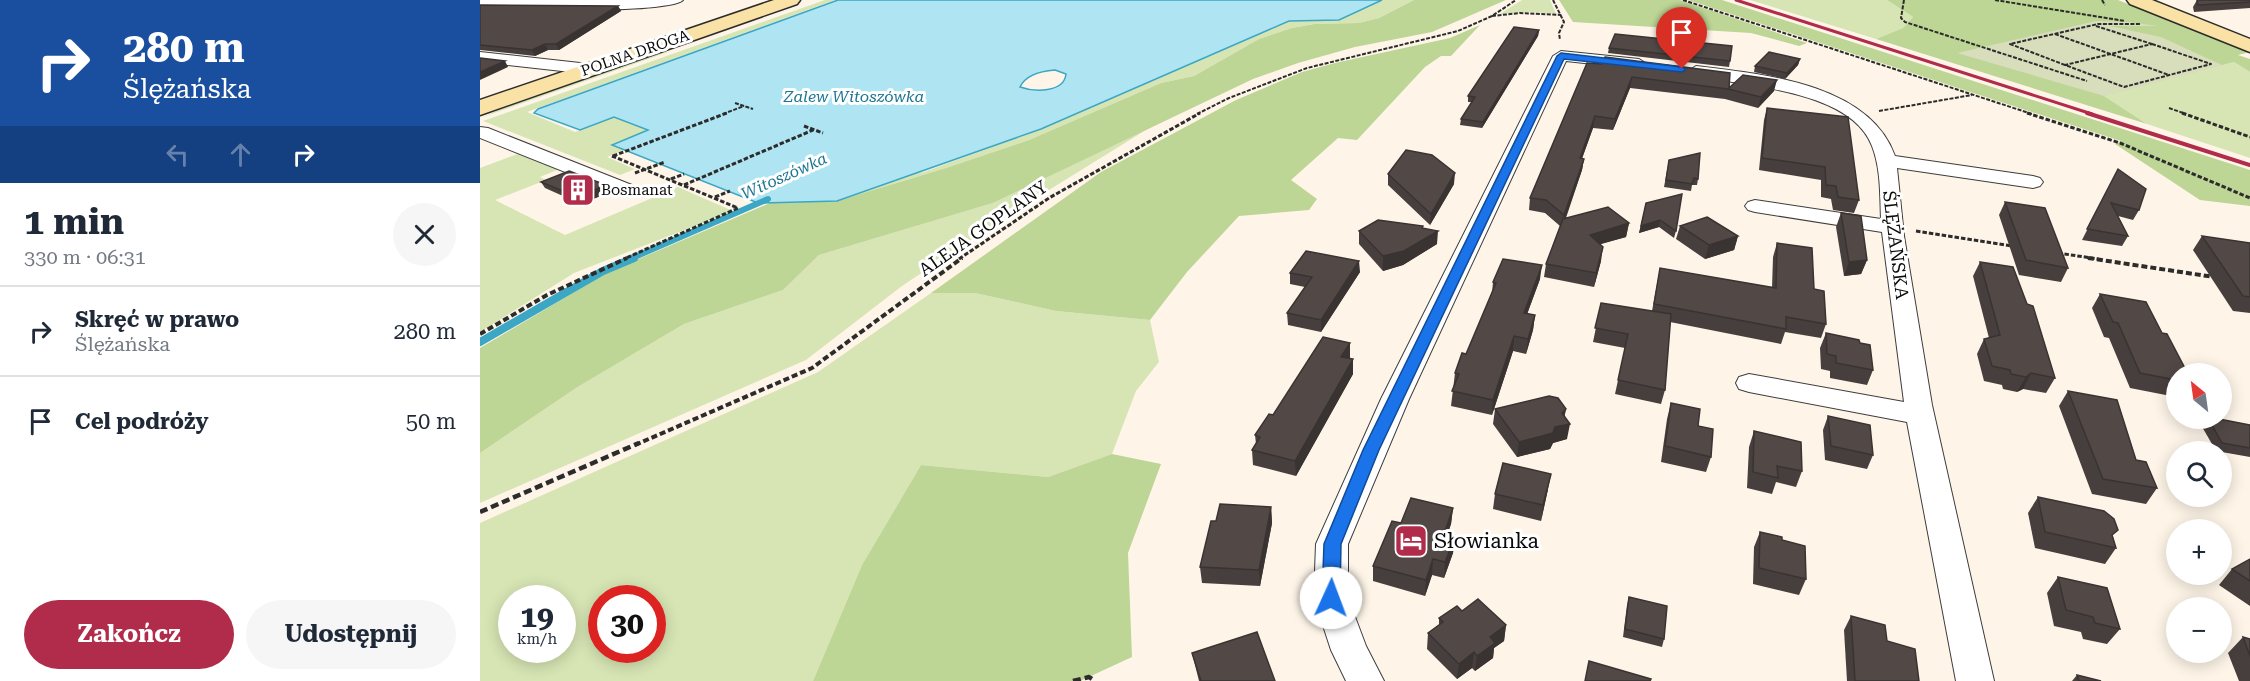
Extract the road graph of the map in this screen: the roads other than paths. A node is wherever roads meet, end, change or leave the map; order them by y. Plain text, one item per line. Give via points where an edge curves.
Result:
1 (676, 0) edge
2 (791, 0) edge
3 (2136, 0) edge
4 (570, 2) edge
5 (649, 2) edge
6 (480, 4) edge
7 (2250, 46) edge
8 (482, 58) edge
9 (589, 69) junction
10 (480, 108) edge
11 (482, 132) dead end
12 (1886, 161) junction
13 (2033, 182) dead end
14 (635, 193) dead end
15 (1755, 206) dead end
16 (1892, 227) junction
17 (1749, 383) dead end
18 (1920, 415) junction
19 (1365, 681) edge
20 (1975, 681) edge

1 - 5 street
2 - 9 street, POLNA DROGA
3 - 7 street
4 - 5 street
4 - 6 street
8 - 9 street
9 - 10 street, POLNA DROGA
11 - 14 street
12 - 13 street
12 - 16 street, ŚLĘŻAŃSKA
12 - 19 street, ŚLĘŻAŃSKA via 1877,136 1855,116 1790,86 1561,56 1371,450 1332,544 1331,598 1349,650
15 - 16 street
16 - 18 street, ŚLĘŻAŃSKA
17 - 18 street
18 - 20 street, ŚLĘŻAŃSKA

